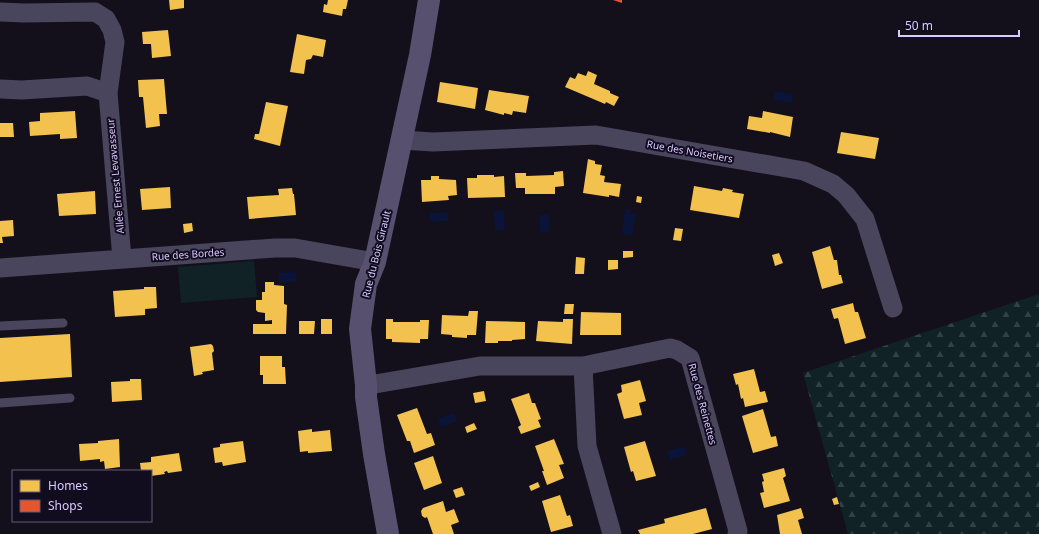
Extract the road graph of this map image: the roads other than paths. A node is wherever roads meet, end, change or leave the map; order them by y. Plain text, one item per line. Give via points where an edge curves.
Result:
1 (429, 0) edge
2 (0, 12) edge
3 (0, 89) edge
4 (108, 93) junction
5 (402, 140) junction
6 (122, 259) junction
7 (375, 262) junction
8 (0, 268) edge
9 (893, 308) dead end
10 (63, 322) dead end
11 (0, 326) edge
12 (583, 366) junction
13 (366, 385) junction
14 (70, 398) dead end
15 (0, 403) edge
16 (388, 534) edge
17 (612, 534) edge
18 (737, 534) edge

1 - 5 street, Rue du Bois Girault
2 - 4 street, Allée Ernest Levavasseur via 95,12 106,19 115,42
3 - 4 street via 87,86
4 - 6 street, Allée Ernest Levavasseur
5 - 7 street, Rue du Bois Girault
5 - 9 street, Rue des Noisetiers via 433,142 596,135 804,171 833,184 846,195 865,219
6 - 7 street, Rue des Bordes via 295,248
6 - 8 street, Rue des Bordes
7 - 13 street, Rue du Bois Girault via 366,284 360,329
10 - 11 lane
12 - 13 street, Rue des Reinettes via 480,366
12 - 17 street via 586,446
12 - 18 street, Rue des Reinettes via 670,348 690,358
13 - 16 street, Rue du Bois Girault via 374,454
14 - 15 lane

